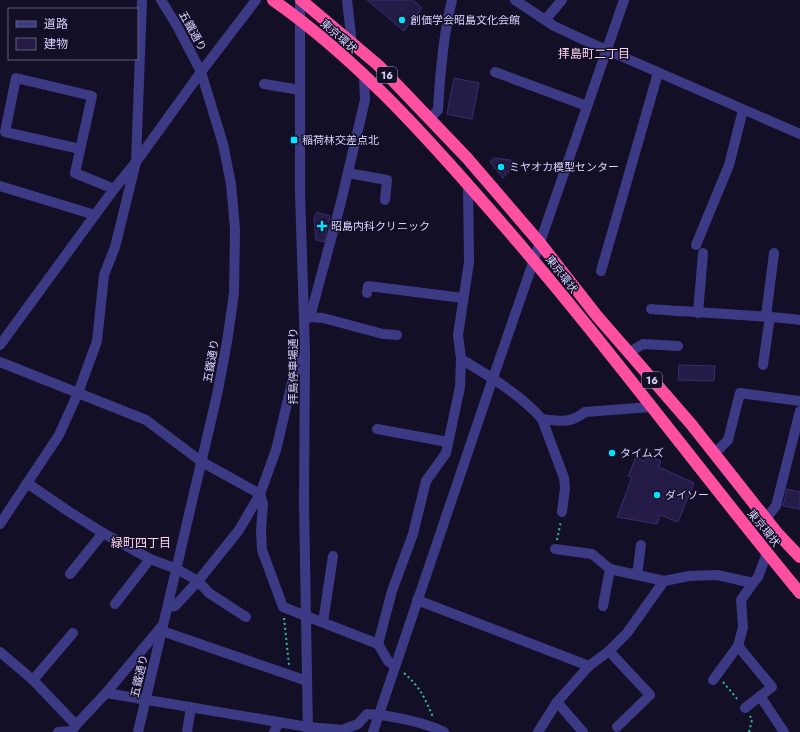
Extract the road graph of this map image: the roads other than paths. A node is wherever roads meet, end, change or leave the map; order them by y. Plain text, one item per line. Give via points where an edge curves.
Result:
1 (142, 0) edge
2 (161, 0) edge
3 (256, 0) edge
4 (273, 0) edge
5 (300, 0) edge
6 (347, 0) edge
7 (452, 0) edge
8 (516, 0) edge
9 (562, 0) edge
10 (624, 0) edge
11 (300, 19) junction
12 (545, 20) junction
13 (352, 44) junction
14 (606, 50) junction
15 (201, 72) junction
16 (495, 72) dead end
17 (658, 73) junction
18 (364, 75) junction
19 (264, 84) dead end
20 (300, 90) junction
21 (587, 106) junction
22 (743, 110) junction
23 (429, 119) junction
24 (800, 134) edge
25 (80, 150) junction
26 (136, 162) junction
27 (348, 173) junction
28 (468, 184) junction
29 (0, 186) edge
30 (114, 189) junction
31 (385, 200) dead end
32 (95, 215) junction
33 (540, 243) junction
34 (696, 245) dead end
35 (703, 253) dead end
36 (774, 253) dead end
37 (534, 260) junction
38 (601, 271) dead end
39 (366, 293) dead end
40 (463, 298) junction
41 (651, 309) dead end
42 (698, 313) junction
43 (768, 316) junction
44 (307, 318) junction
45 (800, 320) edge
46 (397, 335) dead end
47 (0, 345) edge
48 (678, 346) dead end
49 (306, 352) junction
50 (628, 353) junction
51 (461, 359) junction
52 (0, 362) edge
53 (763, 365) dead end
54 (492, 378) junction
55 (78, 393) junction
56 (800, 401) edge
57 (651, 407) junction
58 (800, 412) edge
59 (542, 419) junction
60 (378, 429) dead end
61 (448, 442) junction
62 (714, 454) junction
63 (202, 462) junction
64 (27, 483) junction
65 (260, 494) junction
66 (562, 512) road end
67 (766, 518) junction
68 (0, 524) edge
69 (103, 533) junction
70 (641, 545) dead end
71 (555, 549) road end
72 (767, 553) junction
73 (334, 556) dead end
74 (800, 557) edge
75 (150, 559) junction
76 (177, 568) junction
77 (610, 569) junction
78 (70, 574) dead end
79 (637, 575) junction
80 (198, 581) junction
81 (664, 581) junction
82 (753, 583) junction
83 (800, 593) edge
84 (417, 600) junction
85 (116, 604) dead end
86 (603, 606) dead end
87 (168, 607) junction
88 (305, 616) junction
89 (246, 617) dead end
90 (323, 622) junction
91 (163, 628) junction
92 (73, 633) dead end
93 (378, 644) junction
94 (738, 646) junction
95 (0, 652) edge
96 (609, 652) junction
97 (395, 666) junction
98 (589, 666) junction
99 (33, 680) junction
100 (713, 680) dead end
101 (307, 681) junction
102 (106, 693) junction
103 (760, 696) junction
104 (146, 700) junction
105 (557, 702) junction
106 (191, 707) junction
107 (745, 708) dead end
108 (379, 714) junction
109 (279, 722) junction
110 (76, 725) junction
111 (617, 727) dead end
112 (308, 729) edge
113 (441, 731) edge
114 (58, 732) edge
115 (138, 732) edge
116 (187, 732) edge
117 (274, 732) edge
118 (373, 732) edge
119 (538, 732) edge
120 (583, 732) edge
121 (784, 732) edge

1 - 26 street
2 - 15 street, 五鐵通り
3 - 15 street
4 - 11 highway, 東京環状 / 16
5 - 11 street, 拝島停車場通り
5 - 13 highway, 東京環状 / 16
6 - 13 street
7 - 23 street via 441,59 438,110
8 - 12 street
9 - 12 street
10 - 14 street
11 - 18 highway, 東京環状 / 16
11 - 20 street, 拝島停車場通り
12 - 14 street
13 - 23 highway, 東京環状 / 16 via 378,65
14 - 17 street
14 - 21 street
15 - 26 street
15 - 63 street, 五鐵通り via 232,184 235,229 234,293 217,396
16 - 21 street
17 - 22 street
17 - 38 street
18 - 27 street via 365,100
18 - 28 highway, 東京環状 / 16 via 454,166
19 - 20 street
20 - 44 street, 拝島停車場通り via 300,192
21 - 33 street
22 - 24 street
22 - 34 street via 729,165
23 - 33 highway, 東京環状 / 16 via 467,158
25 - 25 street via 92,96 16,78 5,132
25 - 30 street via 75,173
26 - 30 street
26 - 55 street via 115,247 104,275 97,341
27 - 31 street via 387,180
27 - 44 street
28 - 37 highway, 東京環状 / 16
28 - 40 street via 469,262
29 - 32 street
30 - 32 street
32 - 47 street
33 - 37 street
33 - 50 highway, 東京環状 / 16
35 - 42 street
36 - 43 street
37 - 54 street
37 - 57 highway, 東京環状 / 16
39 - 40 street via 368,286
40 - 51 street via 458,335
41 - 42 street
42 - 43 street
43 - 45 street
43 - 53 street
44 - 46 street via 323,318 383,334
44 - 49 street, 拝島停車場通り
48 - 50 street via 643,344
49 - 65 street via 294,374 276,450
49 - 88 street, 拝島停車場通り
50 - 62 highway, 東京環状 / 16
51 - 54 street
51 - 61 street via 460,387
52 - 55 street
54 - 59 street via 532,407
54 - 84 street
55 - 63 street via 146,420
55 - 64 street via 59,435
56 - 62 street via 740,394 728,440
57 - 59 street via 585,412 568,421
57 - 72 highway, 東京環状 / 16
58 - 67 street via 776,506
59 - 66 street via 564,478
60 - 61 street
61 - 93 street via 446,453 426,481 413,534 392,591
62 - 67 highway, 東京環状 / 16
63 - 65 street
63 - 76 street, 五鐵通り
64 - 68 street
64 - 69 street
65 - 80 street via 239,530
65 - 88 street via 264,504 262,550 283,607
67 - 74 highway, 東京環状 / 16
69 - 75 street
69 - 78 street
70 - 79 street
71 - 77 street via 592,554
72 - 82 street
72 - 83 highway, 東京環状 / 16
73 - 90 street
75 - 76 street
75 - 85 street
76 - 80 street
76 - 87 street, 五鐵通り
77 - 79 street
77 - 86 street
79 - 81 street
80 - 87 street via 174,606
80 - 89 street via 209,593
81 - 82 street via 689,576 717,575
81 - 96 street via 627,633
82 - 94 street via 742,600 743,627
84 - 97 street
84 - 98 street
87 - 91 street, 五鐵通り
88 - 90 street
88 - 101 street, 拝島停車場通り
90 - 93 street
91 - 101 street
91 - 102 street
91 - 104 street, 五鐵通り
92 - 99 street
93 - 97 street via 388,661
94 - 100 street
94 - 103 street via 772,687
95 - 99 street
96 - 98 street
96 - 111 street via 650,695
97 - 108 street
98 - 105 street
99 - 110 street
101 - 112 street, 拝島停車場通り
102 - 104 street
102 - 110 street
103 - 107 street
103 - 121 street
104 - 106 street
104 - 115 street, 五鐵通り
105 - 119 street
105 - 120 street
106 - 109 street
106 - 116 street
108 - 112 street via 367,714 358,724 342,730
108 - 113 street
108 - 118 street
109 - 112 street
109 - 117 street
110 - 114 street via 72,731

